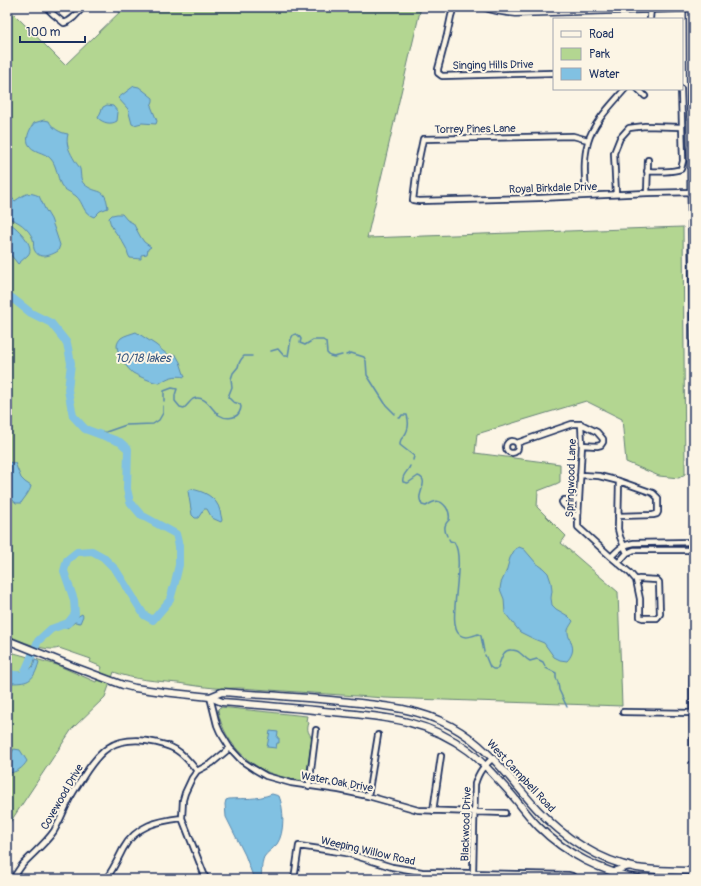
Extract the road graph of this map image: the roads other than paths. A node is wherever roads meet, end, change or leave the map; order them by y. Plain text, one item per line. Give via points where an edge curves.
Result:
1 (46, 7) edge
2 (83, 7) edge
3 (454, 7) edge
4 (484, 7) edge
5 (651, 8) edge
6 (691, 8) edge
7 (523, 10) edge
8 (650, 18) edge
9 (553, 73) edge
10 (624, 90) edge
11 (639, 90) edge
12 (681, 90) edge
13 (645, 96) dead end
14 (681, 127) junction
15 (588, 140) junction
16 (648, 160) dead end
17 (647, 171) junction
18 (647, 192) junction
19 (692, 192) edge
20 (616, 194) junction
21 (586, 196) junction
22 (413, 200) joint
23 (694, 356) edge
24 (581, 424) junction
25 (517, 443) dead end
26 (582, 445) junction
27 (580, 475) junction
28 (619, 481) junction
29 (579, 500) junction
30 (618, 516) junction
31 (578, 518) junction
32 (694, 542) edge
33 (623, 545) junction
34 (694, 550) edge
35 (627, 553) junction
36 (611, 557) junction
37 (618, 563) junction
38 (636, 580) junction
39 (694, 617) edge
40 (7, 640) edge
41 (210, 697) junction
42 (623, 712) dead end
43 (694, 713) edge
44 (316, 730) dead end
45 (378, 735) dead end
46 (230, 748) junction
47 (441, 756) dead end
48 (493, 758) junction
49 (485, 765) junction
50 (197, 771) junction
51 (309, 786) junction
52 (368, 796) junction
53 (694, 803) edge
54 (433, 811) junction
55 (474, 812) junction
56 (505, 813) dead end
57 (542, 814) junction
58 (182, 818) junction
59 (534, 821) junction
60 (694, 859) edge
61 (631, 866) junction
62 (422, 872) junction
63 (694, 872) edge
64 (473, 873) junction
65 (613, 876) edge
66 (109, 878) edge
67 (576, 878) edge
68 (12, 879) edge
69 (206, 879) edge
70 (294, 879) edge
71 (421, 879) edge
72 (640, 879) edge
73 (694, 879) edge

1 - 2 street via 64,23 74,18
3 - 9 street, Singing Hills Drive via 438,69 442,76
4 - 7 main road via 504,12
5 - 6 main road
5 - 7 main road
5 - 8 street
6 - 19 main road
10 - 15 street via 608,108
11 - 13 street
12 - 14 street
14 - 17 street via 681,169
14 - 20 street via 629,128 620,138 614,153
15 - 21 street via 585,163
15 - 22 street, Torrey Pines Lane via 573,136 423,139
16 - 17 street
17 - 18 street
18 - 19 street, Royal Birkdale Drive
18 - 20 street, Royal Birkdale Drive
19 - 23 main road
20 - 21 street, Royal Birkdale Drive
21 - 22 street, Royal Birkdale Drive
24 - 25 street via 572,424
24 - 26 street, Springwood Lane
24 - 26 street via 597,432 603,439 601,445
26 - 27 street, Springwood Lane
27 - 28 street
27 - 29 street, Springwood Lane
28 - 30 street
28 - 30 street via 656,495 658,512 653,515
29 - 31 street, Springwood Lane
29 - 31 street via 562,502
30 - 33 street via 618,529
31 - 36 street, Springwood Lane via 578,527
32 - 33 street
33 - 35 street
33 - 36 street
34 - 35 street via 634,550
35 - 37 street
36 - 37 street, Springwood Lane
37 - 38 street, Springwood Lane
38 - 38 street via 640,617 657,618 660,614 659,582 654,579
39 - 43 main road
40 - 41 main road, West Campbell Road via 123,685
41 - 46 street, Water Oak Drive via 217,725
41 - 48 main road, West Campbell Road via 222,692 404,709 450,725
41 - 49 main road, West Campbell Road via 222,702 387,717 411,722 452,740 470,751
42 - 43 street
43 - 53 main road
44 - 51 street
45 - 52 street
46 - 50 street via 212,763
46 - 51 street, Water Oak Drive via 242,761 266,776
47 - 54 street
48 - 49 street, Blackwood Drive
48 - 57 main road, West Campbell Road
49 - 55 street, Blackwood Drive via 480,770 475,784
49 - 59 main road, West Campbell Road
50 - 58 street via 185,792
50 - 68 street, Covewood Drive via 180,751 160,743 131,741 105,749 76,788 49,838
51 - 52 street, Water Oak Drive
52 - 54 street, Water Oak Drive via 418,810
54 - 55 street, Water Oak Drive
55 - 56 street, Water Oak Drive
55 - 64 street, Blackwood Drive
57 - 59 main road
57 - 61 main road, West Campbell Road via 556,828 583,847
58 - 66 street via 155,823 135,833 124,848
58 - 69 street
59 - 65 main road, West Campbell Road via 555,841
60 - 63 main road
61 - 63 main road, West Campbell Road
61 - 65 street via 618,868
62 - 64 street, Weeping Willow Road
62 - 70 street, Weeping Willow Road via 392,867 346,853 299,846
62 - 71 street
63 - 73 main road
64 - 67 street, Weeping Willow Road via 568,875
65 - 72 main road, West Campbell Road

